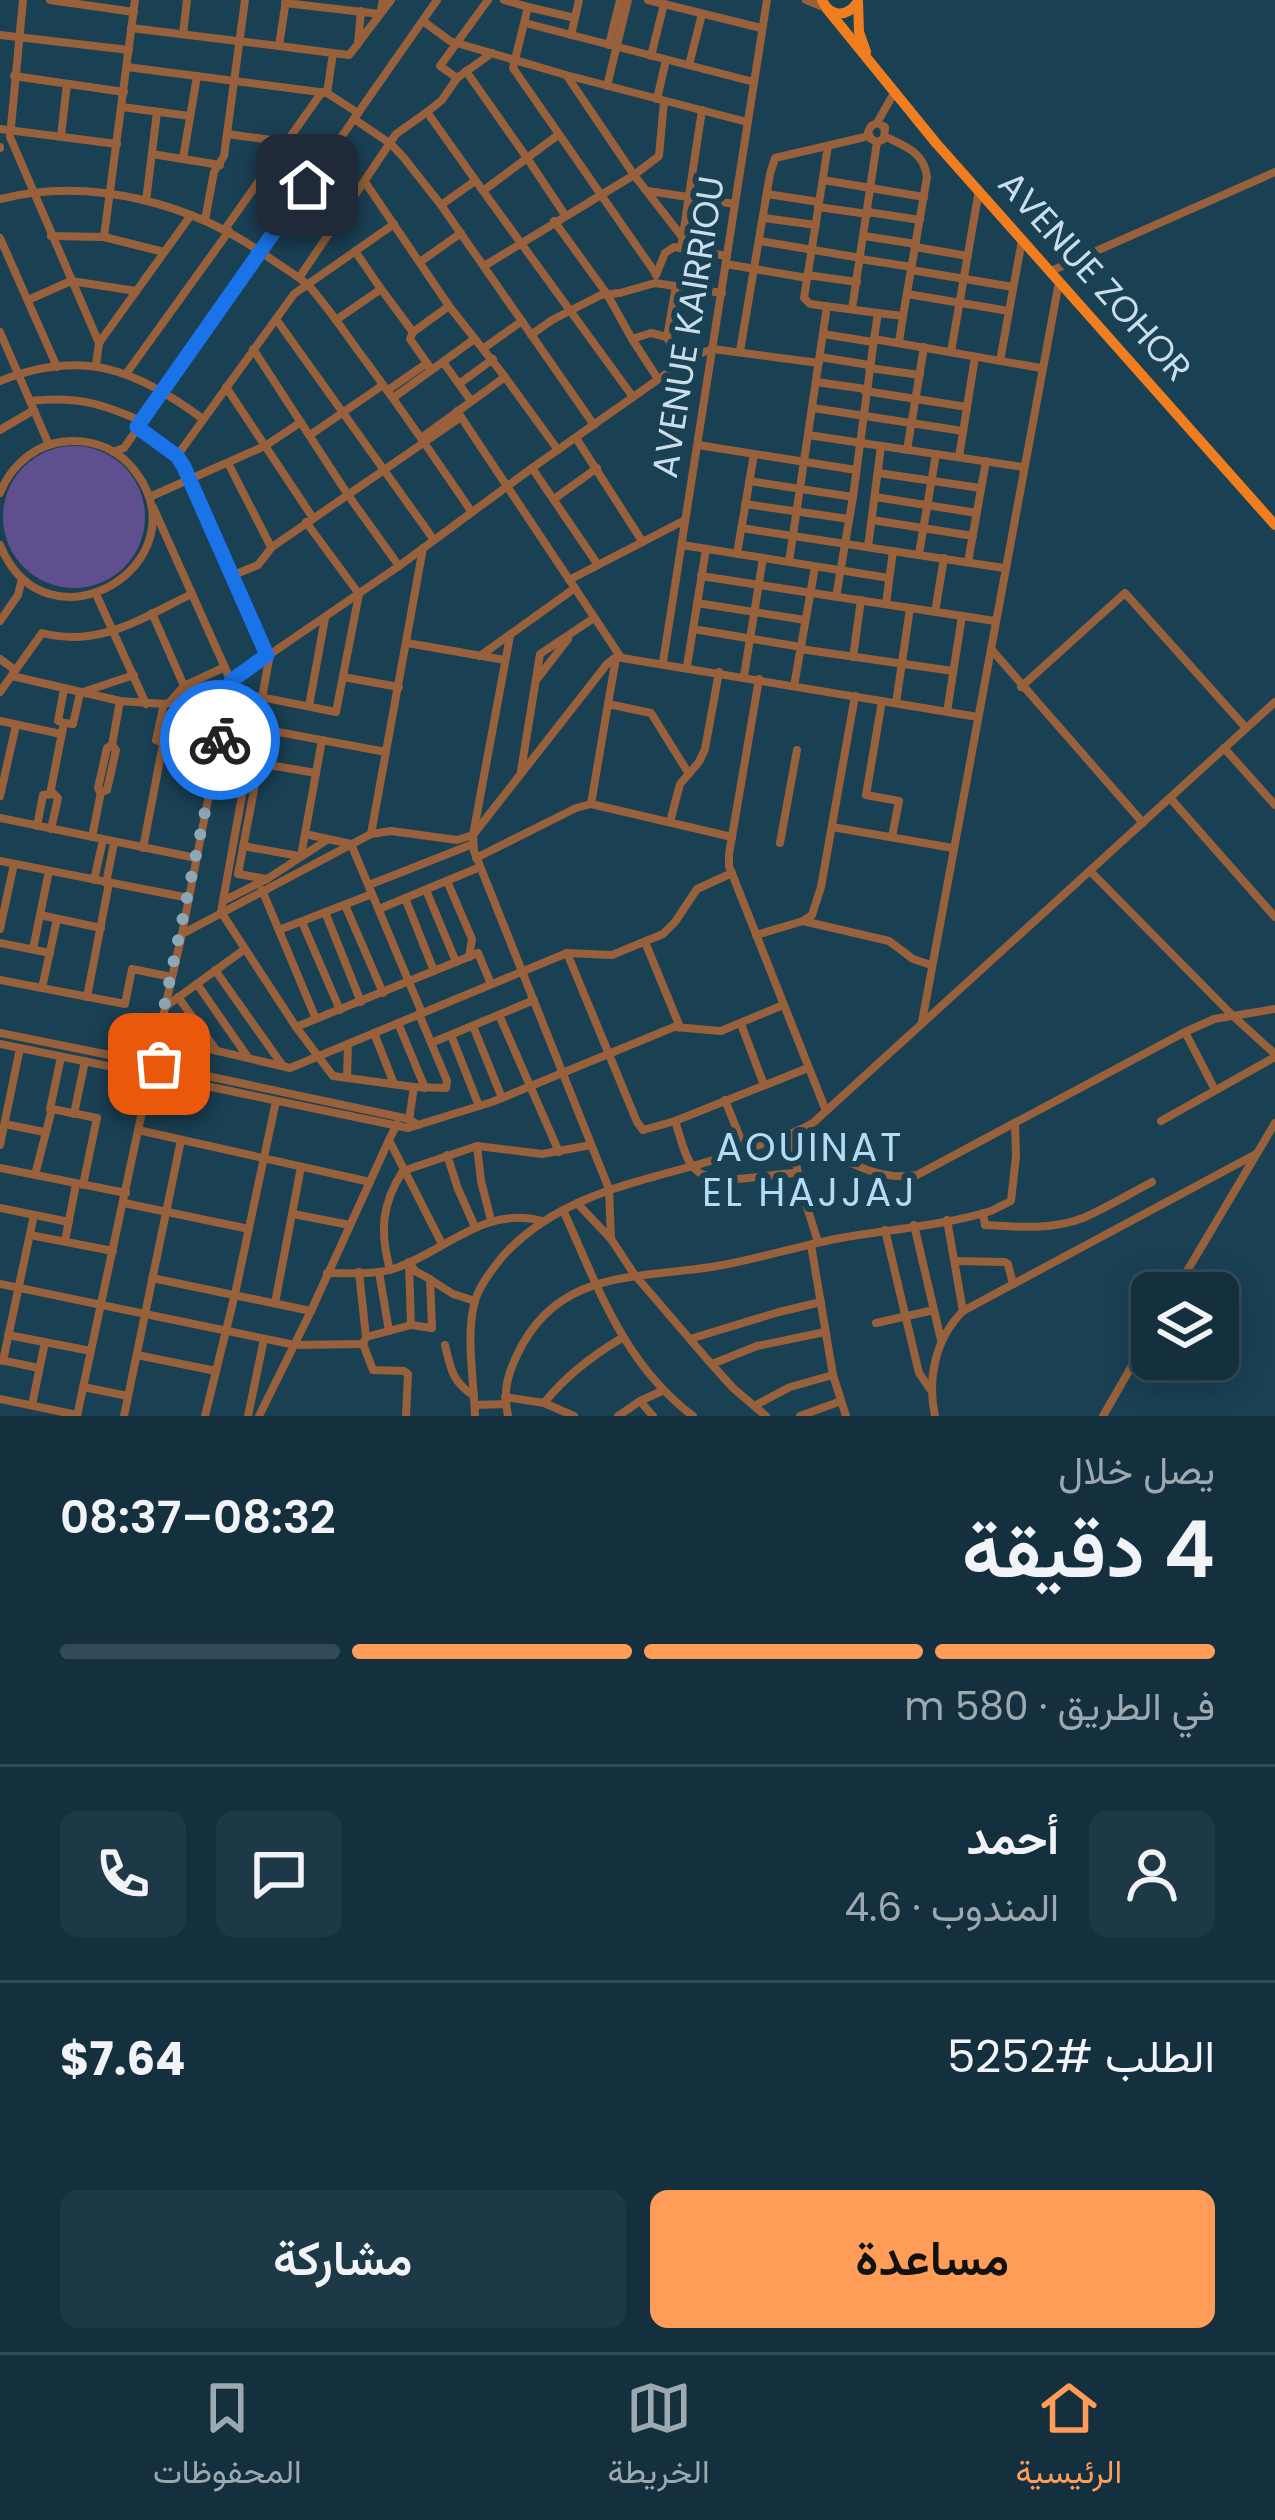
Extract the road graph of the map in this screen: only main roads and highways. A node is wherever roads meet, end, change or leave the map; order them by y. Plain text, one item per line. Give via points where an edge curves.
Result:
1 (858, 0) edge
2 (825, 6) edge
3 (872, 66) junction
4 (1275, 524) edge

1 - 2 main road via 845,14
1 - 3 main road, AVENUE ZOHOR
2 - 3 main road, AVENUE ZOHOR
3 - 4 main road, AVENUE ZOHOR

